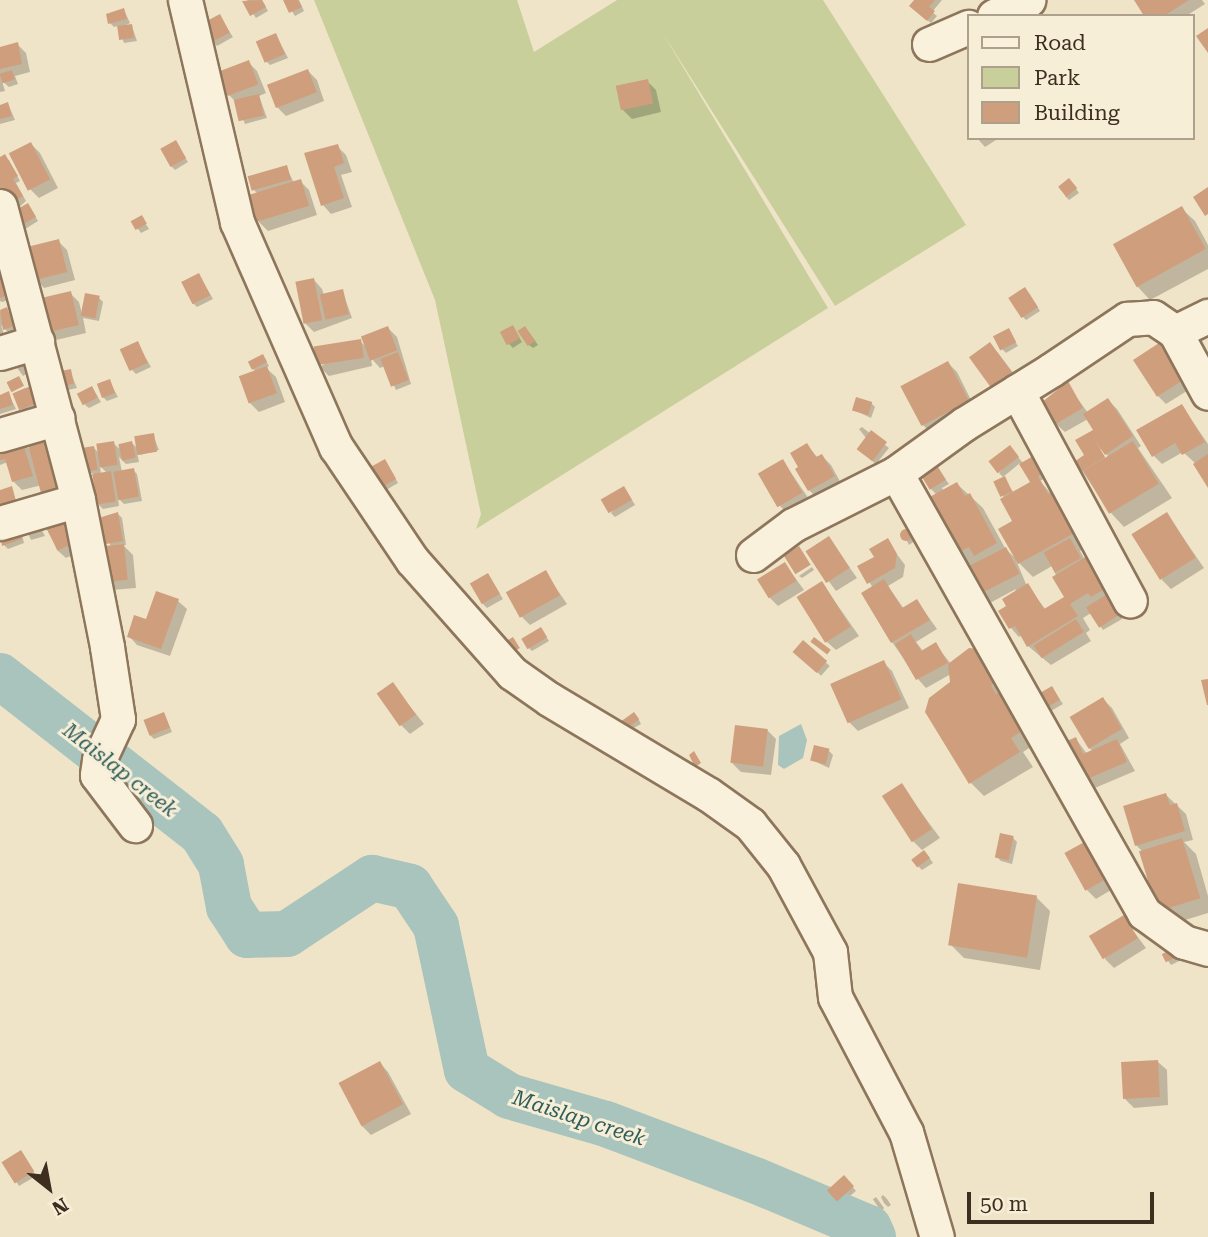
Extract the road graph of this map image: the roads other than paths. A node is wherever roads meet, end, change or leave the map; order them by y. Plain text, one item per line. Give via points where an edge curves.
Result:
1 (185, 0) edge
2 (1029, 0) edge
3 (998, 14) edge
4 (967, 27) edge
5 (929, 44) dead end
6 (0, 206) edge
7 (8, 264) edge
8 (1208, 316) edge
9 (1175, 332) junction
10 (37, 342) junction
11 (0, 353) edge
12 (1017, 391) junction
13 (1208, 393) edge
14 (58, 418) junction
15 (0, 435) edge
16 (896, 473) junction
17 (78, 500) junction
18 (0, 523) edge
19 (752, 555) dead end
20 (1130, 601) dead end
21 (135, 825) dead end
22 (1208, 949) edge
23 (937, 1237) edge

1 - 23 street via 237,222 336,447 412,560 512,673 708,794 750,824 783,865 830,952 835,997 906,1132
2 - 3 street
4 - 5 street
6 - 7 street
7 - 10 street
8 - 9 street
9 - 12 street via 1153,317 1127,319
9 - 13 street
10 - 11 street
10 - 14 street
12 - 16 street
12 - 20 street
14 - 15 street
14 - 17 street
16 - 19 street via 793,525
16 - 22 street via 1144,913 1184,942
17 - 18 street
17 - 21 street via 118,719 97,775

